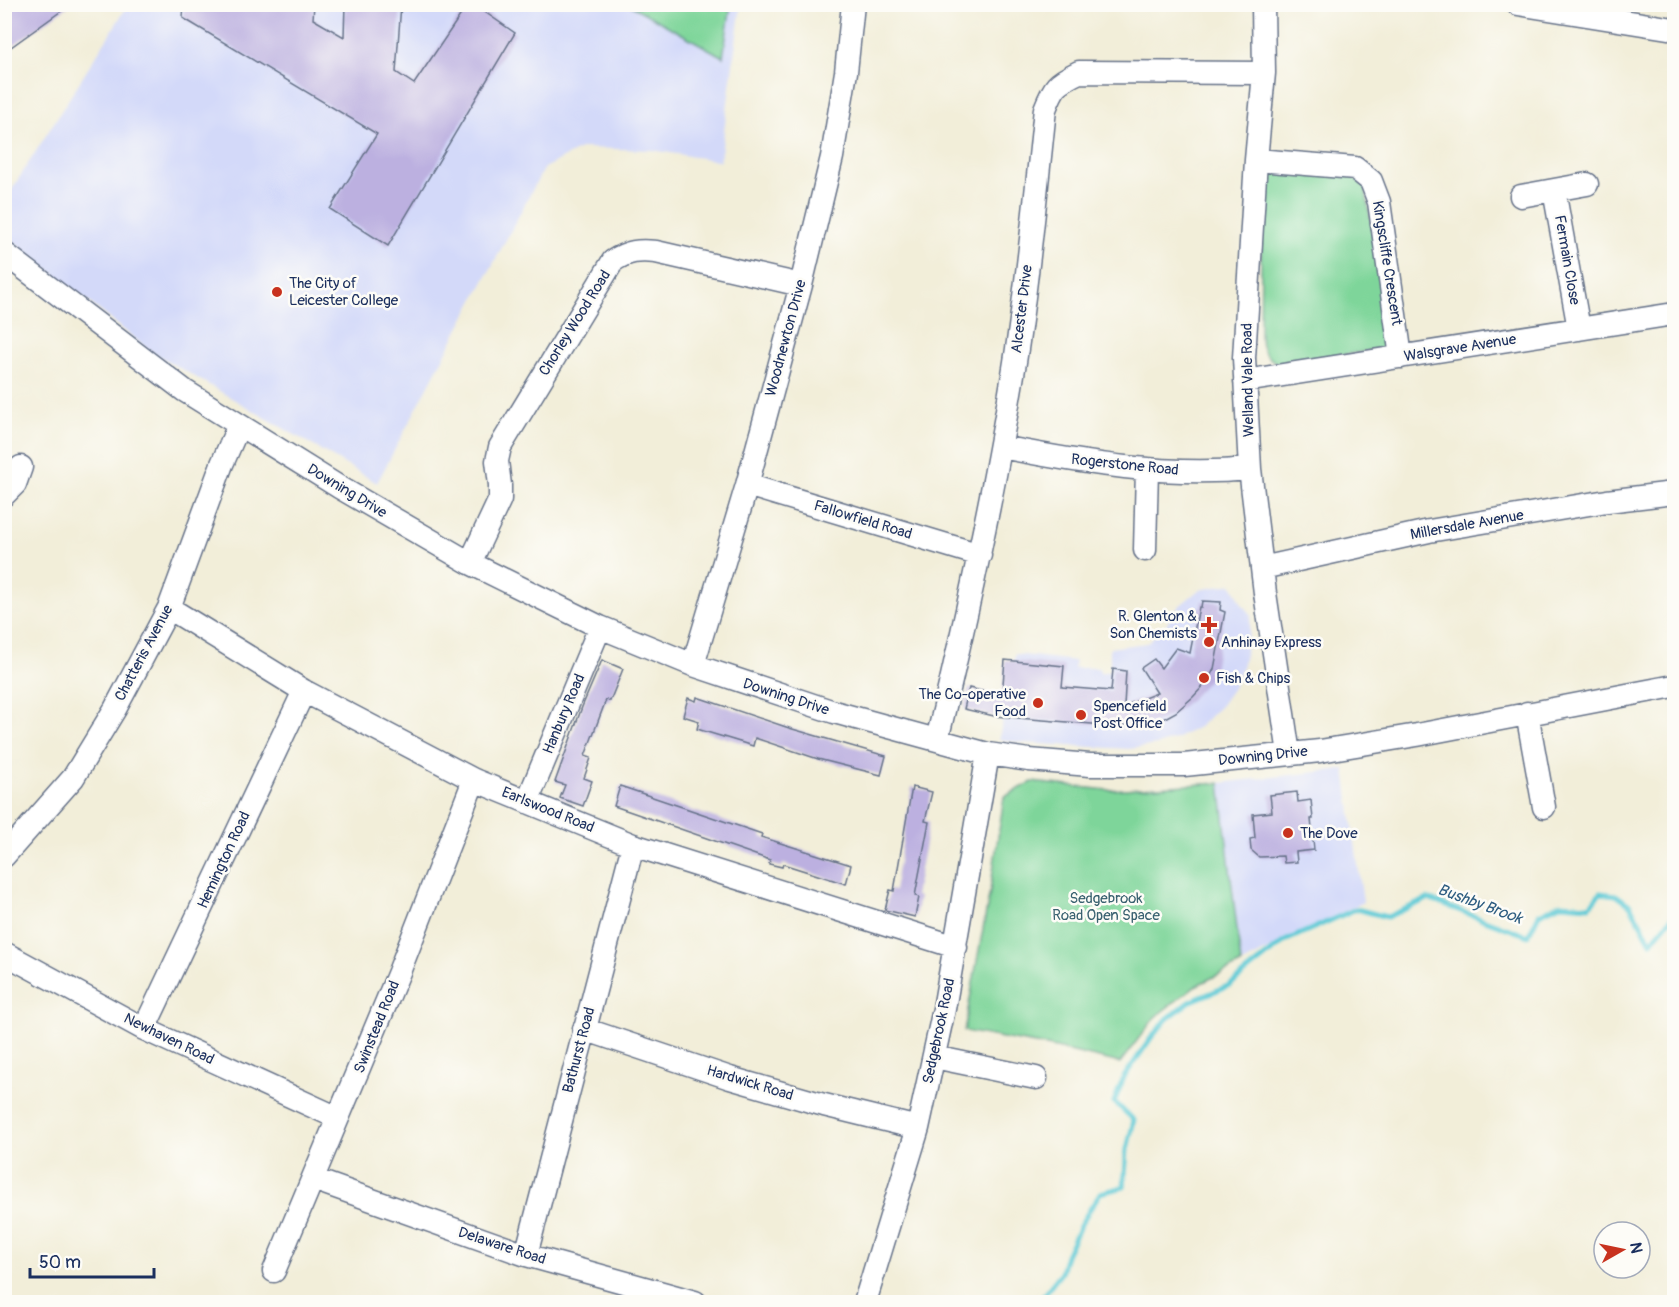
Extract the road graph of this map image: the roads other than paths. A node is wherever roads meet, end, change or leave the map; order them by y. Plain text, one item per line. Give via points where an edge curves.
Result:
1 (853, 4) edge
2 (1263, 4) edge
3 (1518, 4) edge
4 (1674, 29) edge
5 (1264, 73) junction
6 (1256, 160) junction
7 (1587, 183) dead end
8 (1554, 190) junction
9 (1521, 196) dead end
10 (4, 253) edge
11 (801, 285) junction
12 (1674, 314) edge
13 (1579, 329) junction
14 (1401, 357) junction
15 (1245, 381) junction
16 (239, 425) junction
17 (1001, 447) junction
18 (21, 467) dead end
19 (1250, 469) junction
20 (1147, 470) junction
21 (747, 485) junction
22 (1674, 493) edge
23 (4, 495) edge
24 (1144, 550) dead end
25 (980, 555) junction
26 (470, 562) junction
27 (1262, 568) junction
28 (169, 608) junction
29 (600, 627) junction
30 (693, 665) junction
31 (1674, 686) edge
32 (304, 691) junction
33 (1527, 713) junction
34 (937, 740) junction
35 (988, 754) junction
36 (1289, 754) junction
37 (474, 780) junction
38 (527, 802) junction
39 (1544, 807) dead end
40 (633, 845) junction
41 (4, 856) edge
42 (956, 947) junction
43 (4, 953) edge
44 (144, 1029) junction
45 (584, 1029) junction
46 (934, 1057) junction
47 (1036, 1077) dead end
48 (338, 1118) junction
49 (918, 1128) junction
50 (313, 1179) junction
51 (526, 1255) junction
52 (274, 1271) dead end
53 (695, 1302) edge
54 (865, 1302) edge

1 - 11 street, Woodnewton Drive via 832,158
2 - 5 street, Welland Vale Road
3 - 4 street
5 - 6 street, Welland Vale Road
5 - 17 street, Alcester Drive via 1078,72 1060,81 1051,93 1045,109 1017,348
6 - 14 street, Kingscliffe Crescent via 1354,168 1371,181 1379,202
6 - 15 street, Welland Vale Road
7 - 8 street
8 - 9 street
8 - 13 street, Fermain Close
10 - 16 street, Downing Drive via 185,391
11 - 21 street, Woodnewton Drive
11 - 26 street, Chorley Wood Road via 656,252 639,250 613,261 500,447 500,499
12 - 13 street, Walsgrave Avenue
13 - 14 street, Walsgrave Avenue
14 - 15 street, Walsgrave Avenue
15 - 19 street, Welland Vale Road
16 - 26 street, Downing Drive
16 - 28 street, Chatteris Avenue
17 - 20 street, Rogerstone Road
17 - 25 street, Alcester Drive
18 - 23 street via 15,484
19 - 20 street, Rogerstone Road
19 - 27 street, Welland Vale Road
20 - 24 street
21 - 25 street, Fallowfield Road
21 - 30 street, Woodnewton Drive
22 - 27 street, Millersdale Avenue via 1429,531
25 - 34 street, Alcester Drive
26 - 29 street, Downing Drive
27 - 36 street, Welland Vale Road
28 - 32 street, Earlswood Road
28 - 41 street, Chatteris Avenue via 115,710 73,778
29 - 30 street, Downing Drive
29 - 38 street, Hanbury Road
30 - 34 street, Downing Drive via 834,712
31 - 33 street, Downing Drive
32 - 37 street, Earlswood Road
32 - 44 street, Hemington Road
33 - 36 street, Downing Drive via 1417,735
33 - 39 street
34 - 35 street, Downing Drive
35 - 36 street, Downing Drive via 1137,766
35 - 42 street, Sedgebrook Road
37 - 38 street, Earlswood Road
37 - 48 street, Swinstead Road
38 - 40 street, Earlswood Road
40 - 42 street, Earlswood Road
40 - 45 street, Bathurst Road
42 - 46 street, Sedgebrook Road
43 - 44 street, Newhaven Road
44 - 48 street, Newhaven Road
45 - 49 street, Hardwick Road via 730,1078
45 - 51 street, Bathurst Road
46 - 47 street
46 - 49 street, Sedgebrook Road
48 - 50 street, Swinstead Road
49 - 54 street, Sedgebrook Road
50 - 51 street, Delaware Road
50 - 52 street, Swinstead Road
51 - 53 street, Delaware Road

